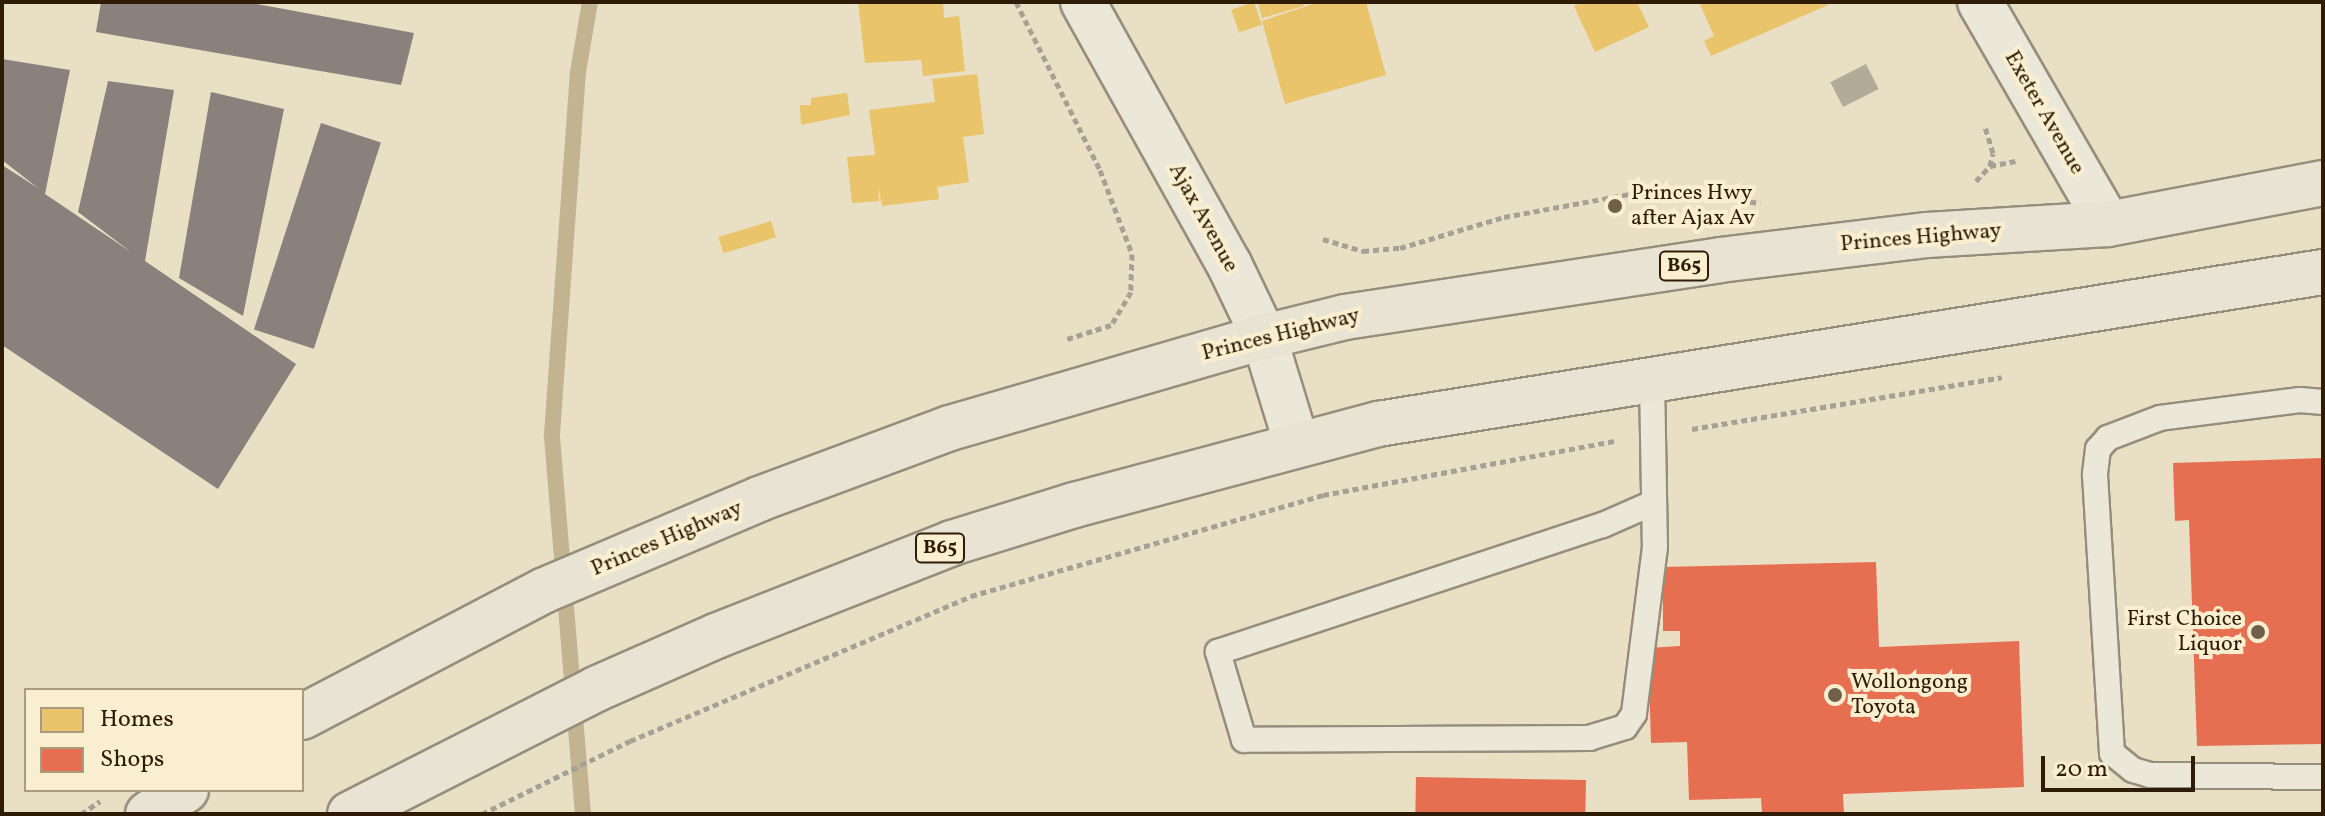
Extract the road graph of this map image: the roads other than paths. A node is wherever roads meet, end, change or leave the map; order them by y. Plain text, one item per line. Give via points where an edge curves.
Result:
1 (1083, 2) edge
2 (1980, 2) edge
3 (2323, 183) edge
4 (2108, 224) junction
5 (2323, 272) edge
6 (1264, 337) junction
7 (1652, 379) junction
8 (2323, 402) edge
9 (1297, 445) junction
10 (1653, 503) junction
11 (304, 715) edge
12 (2323, 777) edge
13 (183, 792) edge
14 (148, 814) edge
15 (350, 814) edge

1 - 6 street, Ajax Avenue
2 - 4 street, Exeter Avenue
3 - 4 main road, Princes Highway / B65
4 - 6 main road, Princes Highway / B65 via 1927,235 1720,260 1345,317
5 - 7 main road, B65
6 - 9 street, Ajax Avenue
6 - 11 main road, Princes Highway / B65 via 950,428 686,531 545,590
7 - 9 main road, B65 via 1378,424
7 - 10 lane
8 - 12 lane via 2300,400 2160,418 2108,438 2098,449 2095,475 2112,753 2133,770 2150,775
9 - 15 main road, B65 via 952,543 596,689
10 - 10 lane via 1655,547 1634,714 1615,734 1244,740 1218,652 1603,525
13 - 14 main road

